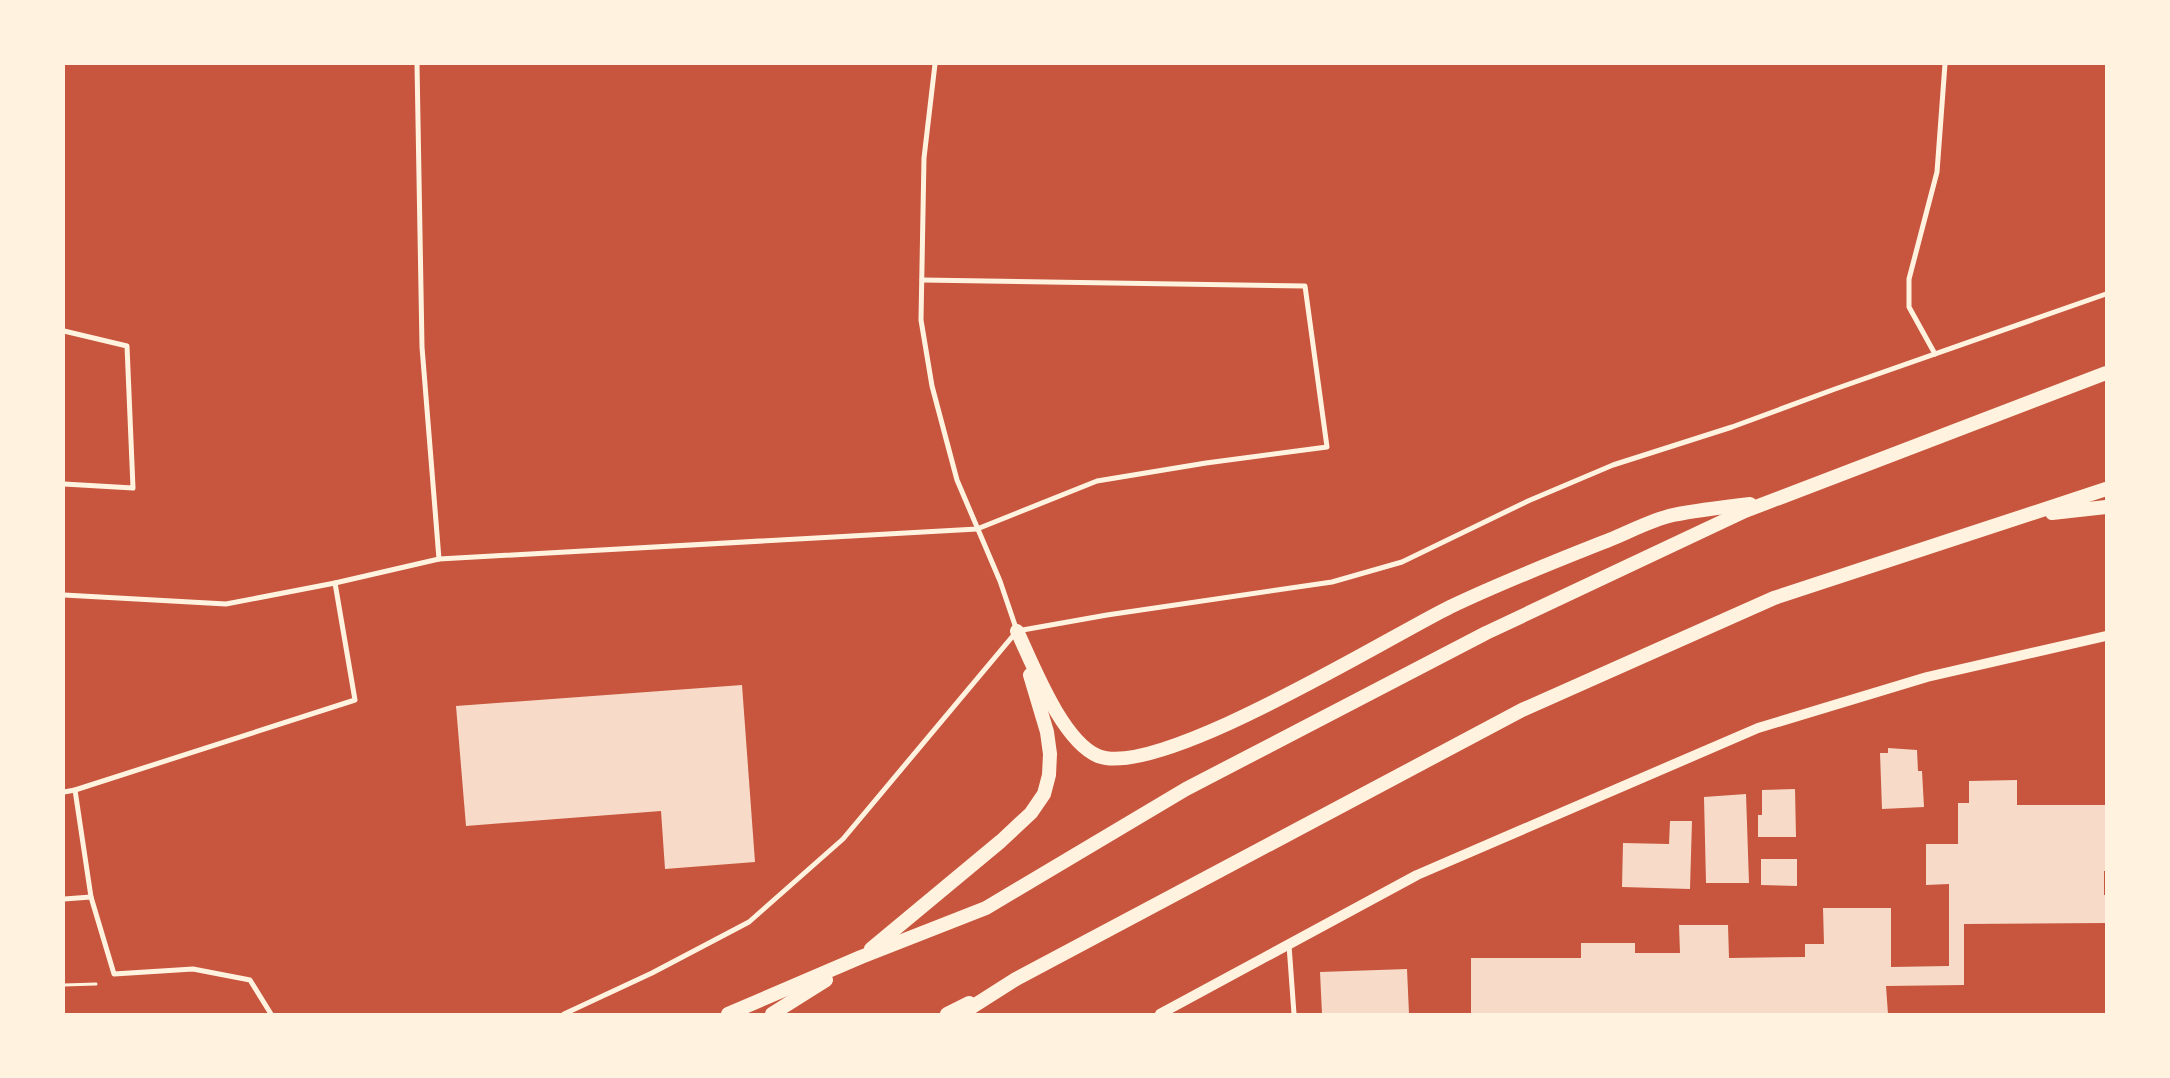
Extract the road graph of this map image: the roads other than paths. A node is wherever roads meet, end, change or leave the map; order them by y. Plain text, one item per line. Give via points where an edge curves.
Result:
1 (417, 64) edge
2 (935, 64) edge
3 (1946, 64) edge
4 (922, 280) junction
5 (2106, 294) edge
6 (64, 331) edge
7 (1935, 354) junction
8 (2106, 373) edge
9 (64, 484) edge
10 (2106, 489) edge
11 (1770, 500) junction
12 (2106, 507) edge
13 (2026, 516) junction
14 (977, 529) junction
15 (439, 559) junction
16 (335, 583) junction
17 (64, 595) edge
18 (1017, 631) junction
19 (2106, 636) edge
20 (75, 790) junction
21 (64, 792) edge
22 (91, 897) junction
23 (64, 899) edge
24 (1289, 944) junction
25 (861, 957) junction
26 (1016, 979) junction
27 (271, 1014) edge
28 (564, 1014) edge
29 (728, 1014) edge
30 (772, 1014) edge
31 (947, 1014) edge
32 (961, 1014) edge
33 (1160, 1014) edge
34 (1294, 1014) edge

1 - 15 street via 422,347
2 - 4 street via 924,158
3 - 7 street via 1937,172 1909,279 1909,307
4 - 14 street via 921,320 932,386 957,480
4 - 14 street via 1305,286 1327,447 1098,481
5 - 7 street
6 - 9 street via 127,346 133,488
7 - 18 street via 1732,427 1613,465 1528,501 1402,562 1332,582
8 - 11 highway
10 - 13 highway
11 - 18 highway via 1671,516 1562,558 1450,607 1271,703 1184,741 1120,758 1098,756 1075,738 1052,706
11 - 25 highway via 1486,633 1186,789 986,908
12 - 13 highway
13 - 26 highway via 1774,598 1522,710
14 - 15 street
14 - 18 street via 1000,580
15 - 16 street
16 - 17 street via 226,604
16 - 20 street via 355,700
18 - 25 highway via 1047,732 1050,775 1044,794 1031,813 1001,841
18 - 28 street via 843,839 749,922
19 - 24 main road via 1927,677 1758,728 1417,875
20 - 21 street
20 - 22 street
22 - 23 street
22 - 27 street via 114,974 193,969 250,980
24 - 33 main road
24 - 34 street
25 - 29 highway
25 - 30 highway
26 - 31 highway
26 - 32 highway

